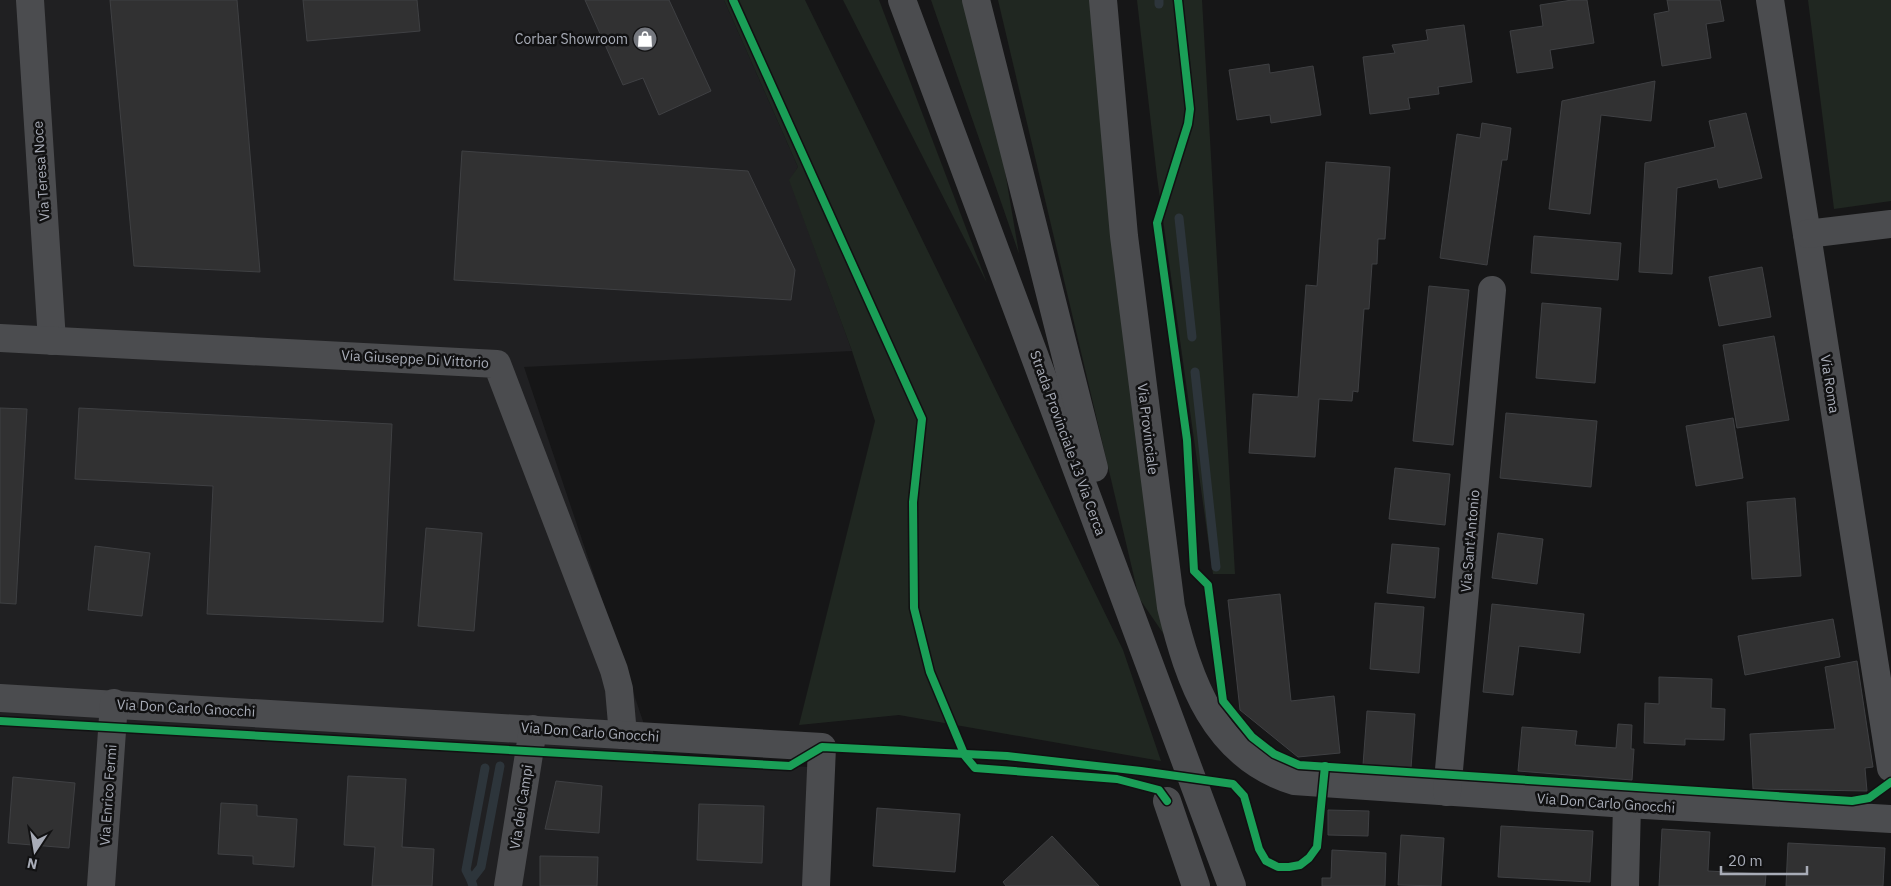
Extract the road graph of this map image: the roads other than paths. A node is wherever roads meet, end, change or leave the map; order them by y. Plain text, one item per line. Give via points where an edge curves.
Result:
1 (30, 0) edge
2 (902, 0) edge
3 (976, 0) edge
4 (1103, 0) edge
5 (1770, 0) edge
6 (1891, 224) edge
7 (1807, 234) junction
8 (1492, 290) dead end
9 (0, 338) edge
10 (52, 341) junction
11 (1132, 615) junction
12 (0, 698) edge
13 (114, 704) junction
14 (533, 729) junction
15 (623, 735) junction
16 (1891, 768) edge
17 (1321, 784) joint
18 (1447, 792) junction
19 (1167, 801) dead end
20 (1627, 804) junction
21 (1891, 819) edge
22 (101, 886) edge
23 (508, 886) edge
24 (816, 886) edge
25 (1196, 886) edge
26 (1232, 886) edge
27 (1625, 886) edge

1 - 10 street, Via Teresa Noce
2 - 11 street, Strada Provinciale 13 Via Cerca
3 - 11 street via 1046,287
4 - 17 street, Via Provinciale via 1125,246 1164,558 1179,640 1192,681 1207,709 1239,749 1278,776
5 - 7 street, Via Roma
6 - 7 street
7 - 16 street, Via Roma
8 - 18 street, Via Sant'Antonio
9 - 10 street, Via Giuseppe Di Vittorio
10 - 15 street, Via Giuseppe Di Vittorio via 497,364 614,670
11 - 26 street, Strada Provinciale 13 Via Cerca
12 - 13 street, Via Don Carlo Gnocchi
13 - 14 street, Via Don Carlo Gnocchi
13 - 22 street, Via Enrico Fermi
14 - 15 street, Via Don Carlo Gnocchi
14 - 23 street, Via dei Campi
15 - 24 street, Via Don Carlo Gnocchi via 822,747
17 - 18 street, Via Don Carlo Gnocchi
18 - 20 street, Via Don Carlo Gnocchi
19 - 25 street
20 - 21 street, Via Don Carlo Gnocchi
20 - 27 street

